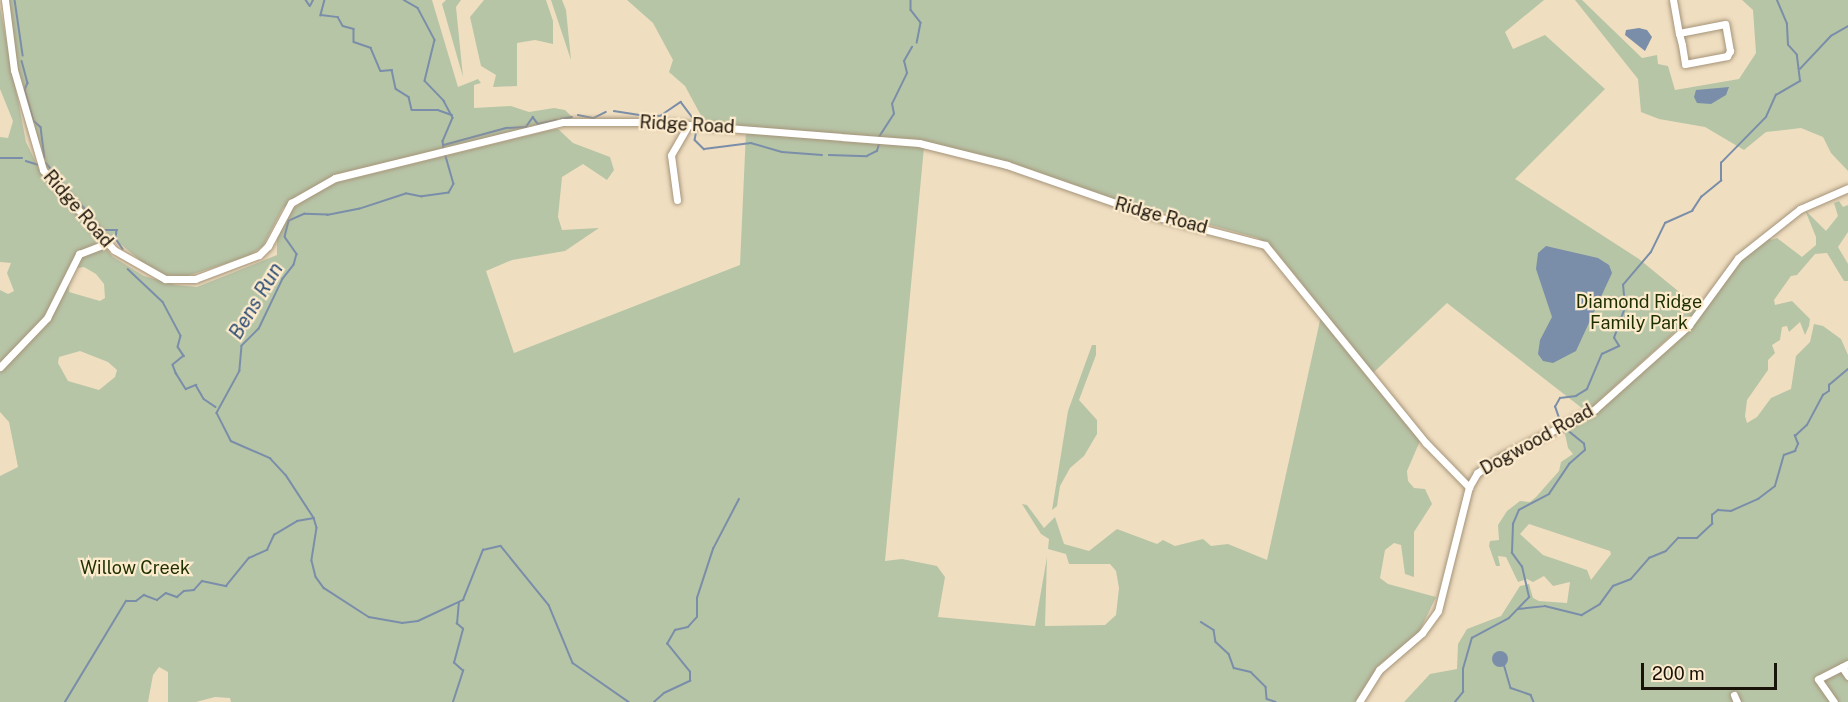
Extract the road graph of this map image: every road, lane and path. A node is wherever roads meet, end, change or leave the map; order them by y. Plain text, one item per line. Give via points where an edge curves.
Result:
1 (5, 0) edge
2 (1673, 0) edge
3 (1680, 33) junction
4 (688, 126) junction
5 (1848, 188) edge
6 (676, 200) dead end
7 (107, 243) junction
8 (0, 367) edge
9 (1469, 487) junction
10 (1845, 665) edge
11 (1848, 676) edge
12 (1359, 702) edge
13 (1834, 702) edge

1 - 7 street, Ridge Road via 14,70 40,165
2 - 3 street
3 - 3 street via 1685,64 1727,56 1730,51 1725,24
4 - 6 street via 671,155
4 - 7 street, Ridge Road via 574,120 444,149 328,181 291,203 259,255 195,279 165,279 133,263
4 - 9 street, Ridge Road via 919,143 1007,165 1150,215 1260,242 1275,255 1426,443
5 - 9 street, Dogwood Road via 1800,209 1747,250 1683,331 1594,410 1490,463
7 - 8 street via 79,254 47,318
9 - 12 street, Dogwood Road via 1438,611 1422,633 1379,670
10 - 11 street
10 - 13 street via 1818,679

